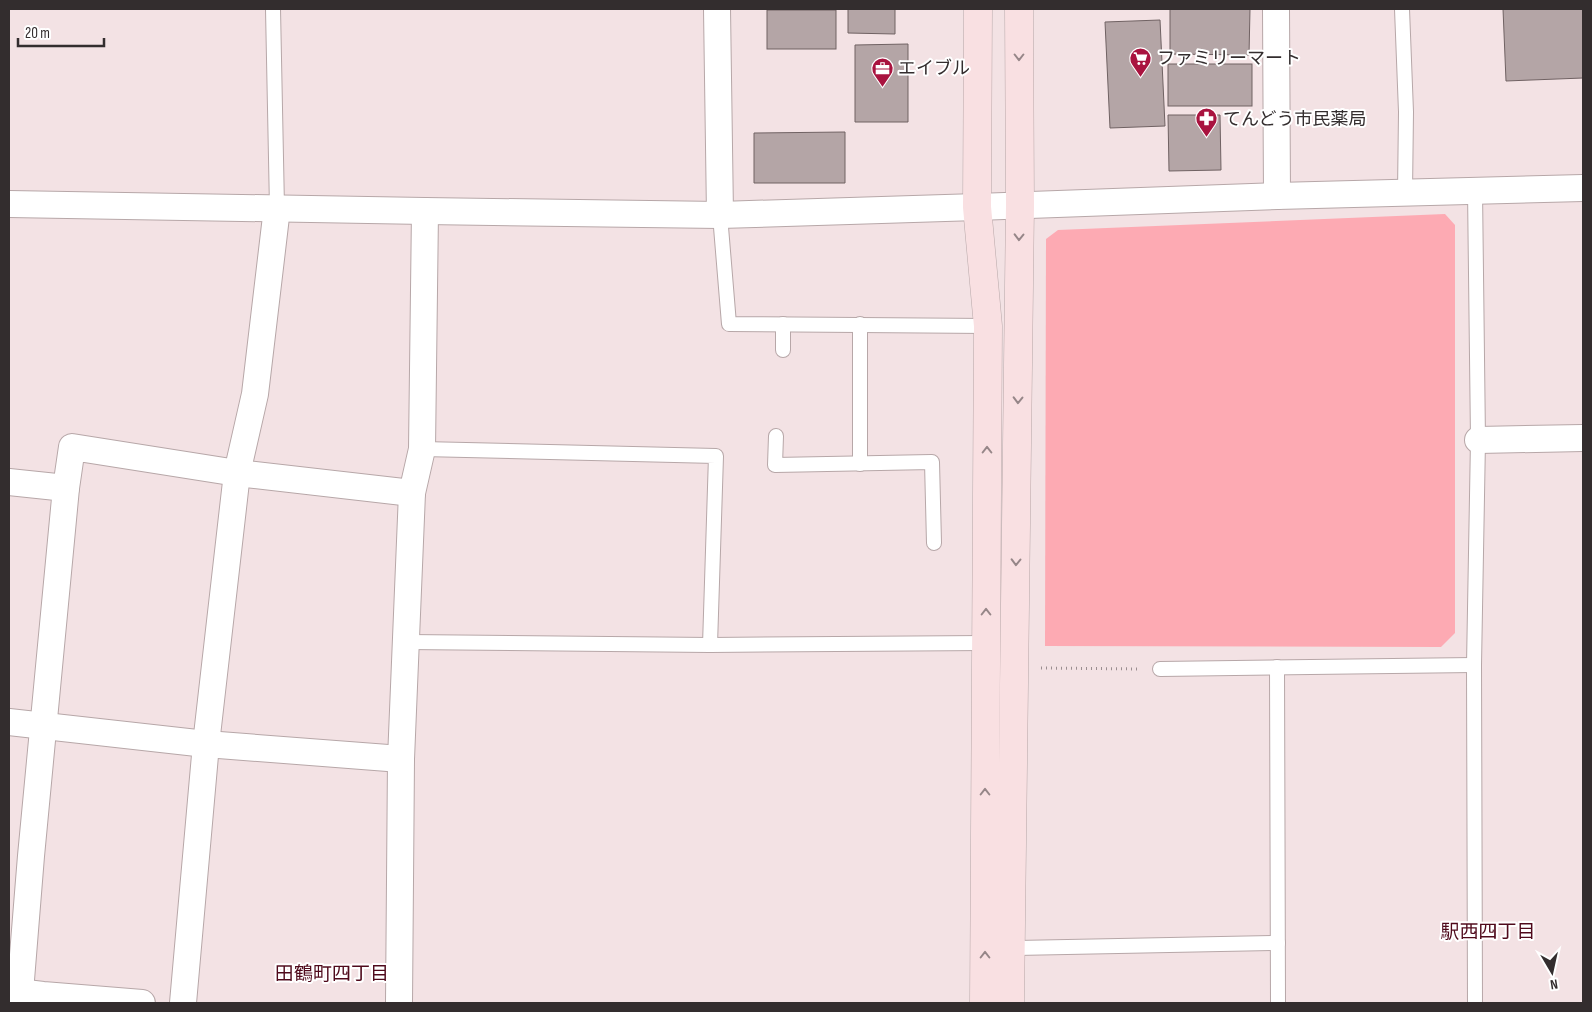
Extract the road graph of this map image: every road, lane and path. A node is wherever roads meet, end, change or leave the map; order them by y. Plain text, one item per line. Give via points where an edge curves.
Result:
1 (273, 9) edge
2 (717, 9) edge
3 (978, 9) edge
4 (1019, 9) edge
5 (1276, 9) edge
6 (1402, 9) edge
7 (1583, 188) edge
8 (1476, 190) junction
9 (1405, 192) junction
10 (1277, 196) junction
11 (9, 204) edge
12 (1020, 206) junction
13 (977, 207) junction
14 (277, 208) junction
15 (425, 211) junction
16 (720, 214) junction
17 (783, 324) junction
18 (860, 324) junction
19 (988, 326) junction
20 (783, 350) dead end
21 (776, 436) dead end
22 (1583, 438) edge
23 (1478, 440) junction
24 (422, 449) junction
25 (860, 464) junction
26 (237, 473) junction
27 (9, 482) edge
28 (66, 488) junction
29 (412, 493) junction
30 (934, 543) dead end
31 (407, 642) junction
32 (986, 643) junction
33 (710, 645) junction
34 (1474, 664) junction
35 (1277, 667) junction
36 (1015, 668) junction
37 (1160, 669) joint
38 (9, 722) edge
39 (44, 726) junction
40 (206, 744) junction
41 (401, 759) junction
42 (20, 856) edge
43 (1278, 942) junction
44 (1010, 948) junction
45 (28, 995) edge
46 (142, 1003) edge
47 (183, 1003) edge
48 (399, 1003) edge
49 (984, 1003) edge
50 (1010, 1003) edge
51 (1278, 1003) edge
52 (1475, 1003) edge

1 - 14 lane
2 - 16 street
3 - 13 street
4 -> 12 street
5 - 10 street
6 - 9 lane
7 - 8 street
8 - 9 street
8 - 23 lane
9 - 10 street
10 - 12 street
11 - 14 street
12 - 13 street
12 -> 36 street
13 - 16 street
13 - 19 street
14 - 15 street
14 - 26 street via 255,394
15 - 16 street
15 - 24 street
16 - 17 lane via 729,324
17 - 18 lane
17 - 20 lane
18 - 19 lane
18 - 25 lane
32 -> 19 street
21 - 25 lane via 775,465
22 - 23 street
23 - 34 lane
24 - 29 street
24 - 33 lane via 716,456
25 - 30 lane via 932,462
26 - 28 street via 72,447
26 - 29 street
26 - 40 street
27 - 28 street
28 - 39 street
29 - 31 street
31 - 33 lane
31 - 41 street
32 - 33 lane
49 -> 32 street
34 - 35 lane
34 - 52 lane
35 - 37 lane
35 - 43 lane
36 - 37 path
36 - 44 street
38 - 39 street
39 - 40 street
39 - 42 street
40 - 41 street
40 - 47 street
41 - 48 street
42 - 45 street
43 - 44 lane
43 - 51 lane
44 - 50 street
45 - 46 street

